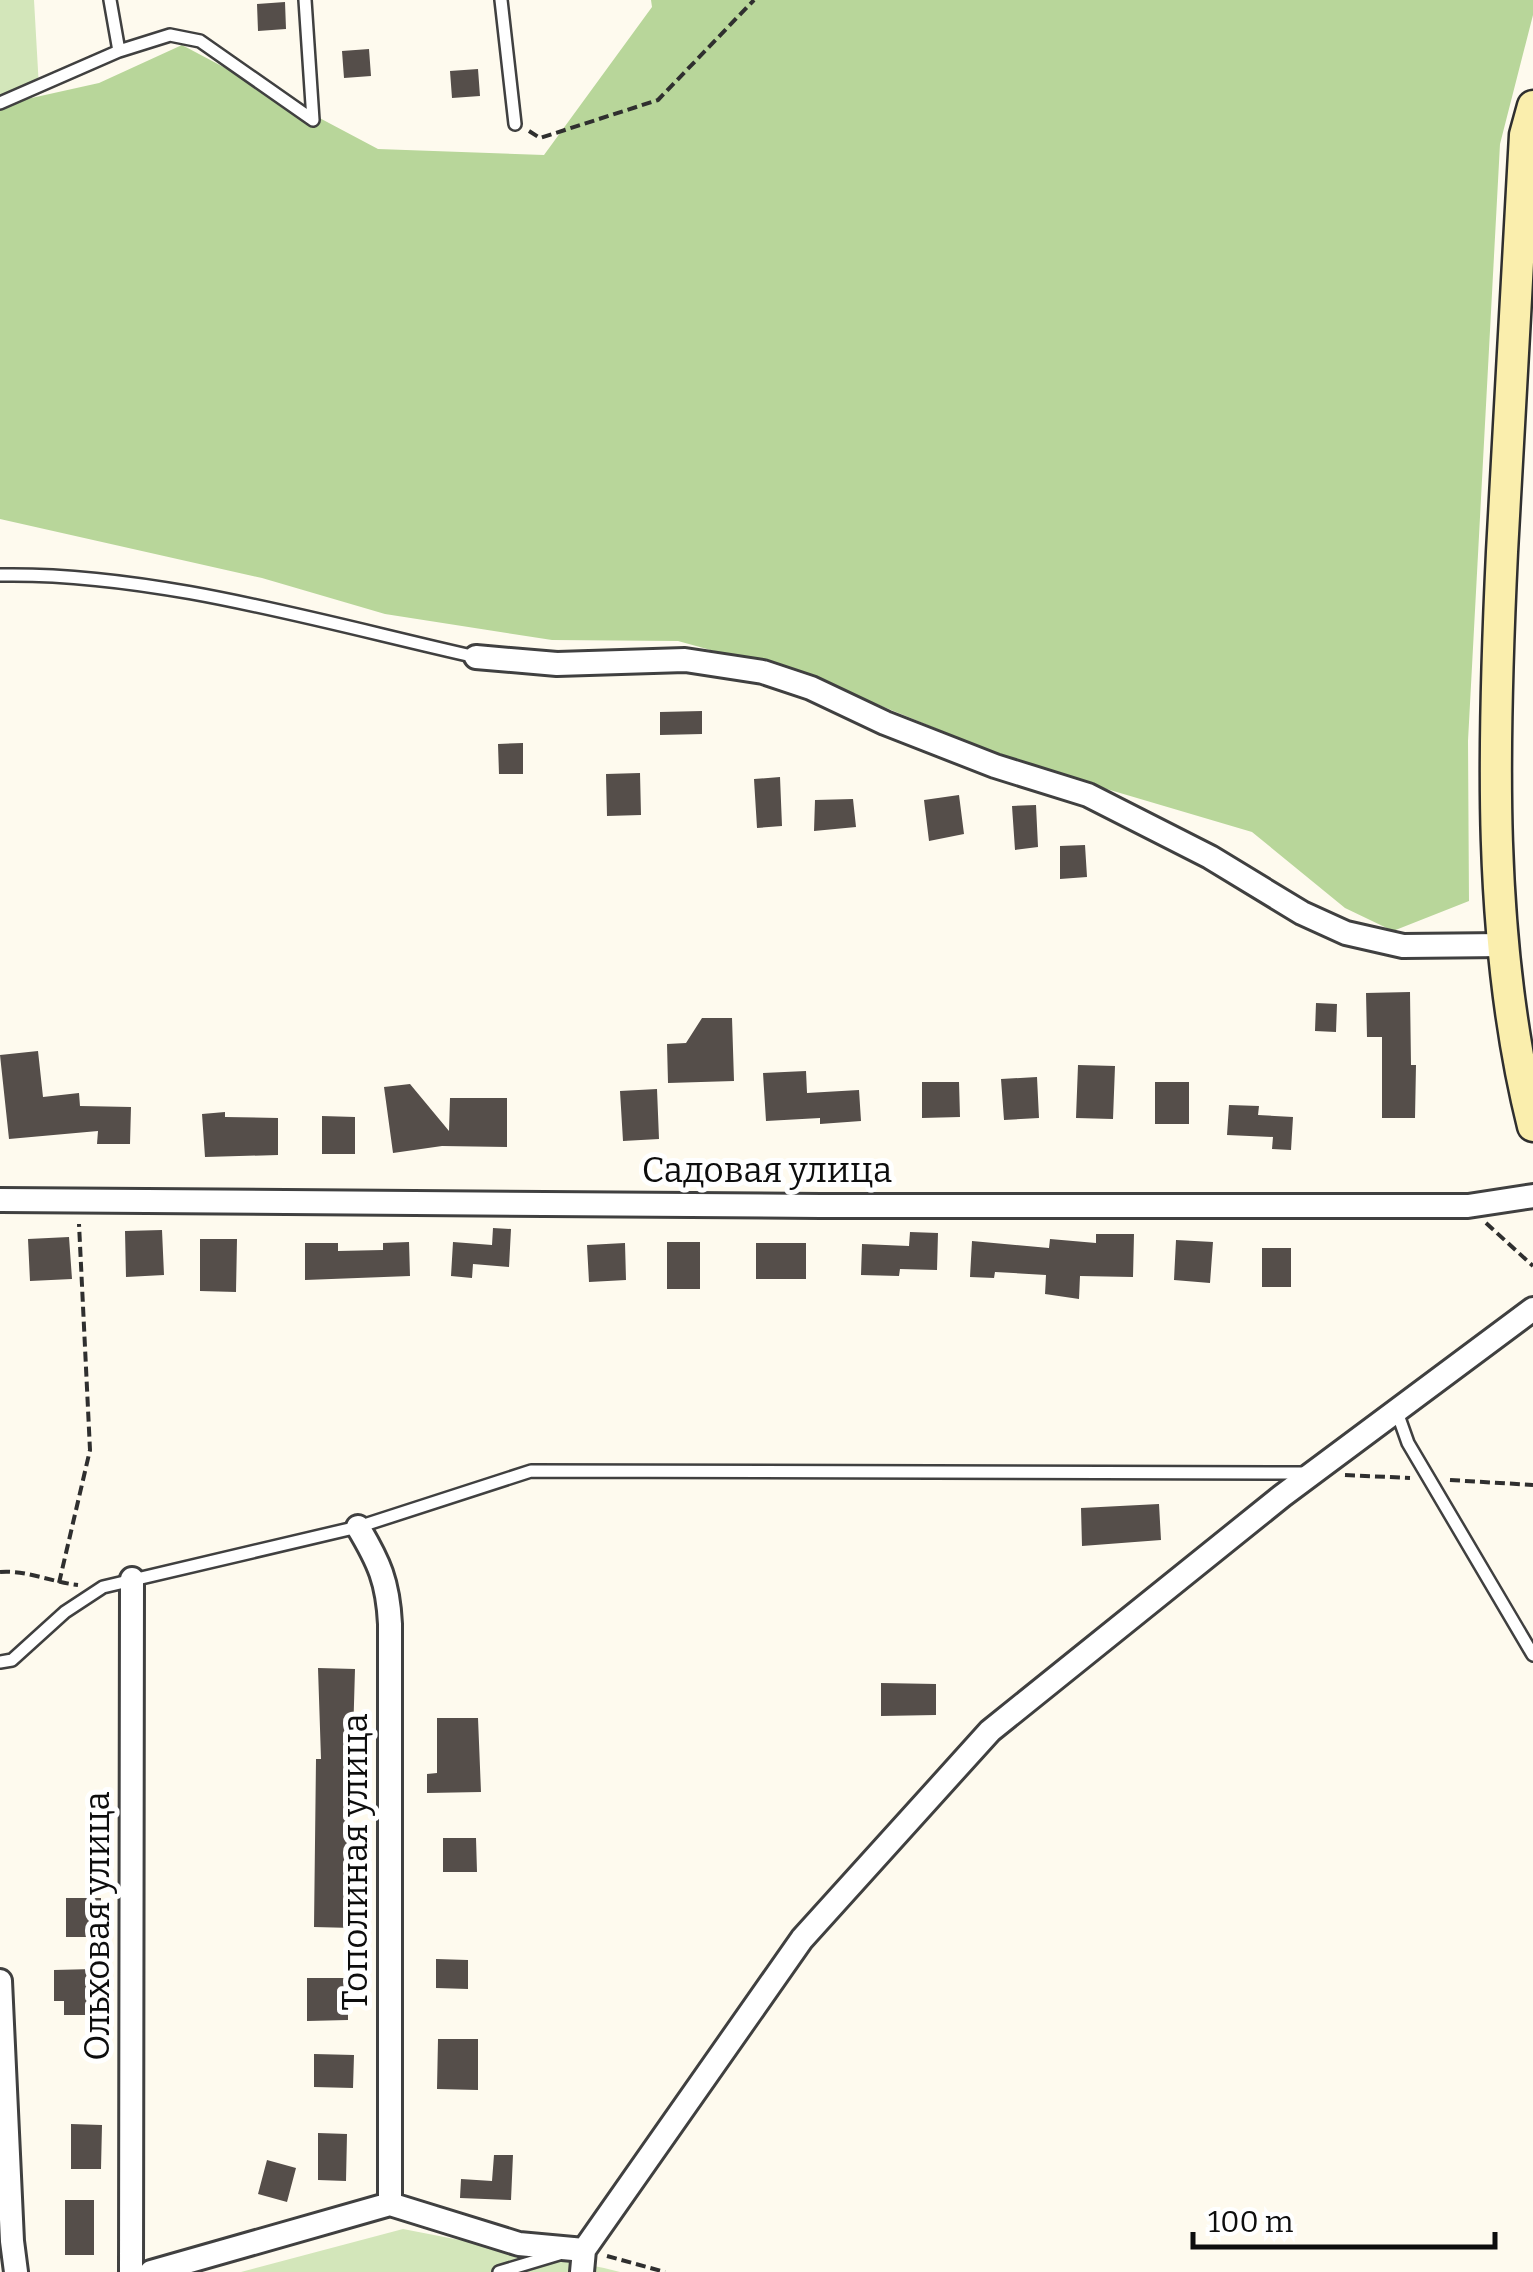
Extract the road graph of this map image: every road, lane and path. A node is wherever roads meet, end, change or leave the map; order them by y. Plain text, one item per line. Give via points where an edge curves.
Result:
1 (110, 0) edge
2 (304, 0) edge
3 (501, 0) edge
4 (754, 0) edge
5 (119, 51) junction
6 (0, 104) edge
7 (1533, 106) edge
8 (514, 124) joint
9 (0, 575) edge
10 (476, 657) joint
11 (1504, 946) junction
12 (1533, 1126) edge
13 (1533, 1196) edge
14 (78, 1199) junction
15 (0, 1200) edge
16 (1468, 1206) junction
17 (1533, 1266) edge
18 (1533, 1309) edge
19 (1396, 1412) junction
20 (1315, 1473) junction
21 (358, 1527) junction
22 (0, 1572) edge
23 (132, 1579) junction
24 (59, 1583) junction
25 (102, 1587) junction
26 (1533, 1655) edge
27 (0, 1662) edge
28 (0, 1981) edge
29 (390, 2204) junction
30 (578, 2258) edge
31 (16, 2272) edge
32 (131, 2272) edge
33 (151, 2272) edge
34 (500, 2272) edge
35 (665, 2272) edge

1 - 5 lane
2 - 5 lane via 313,120 200,41 170,35
3 - 8 lane
4 - 8 path via 658,100 540,138
5 - 6 lane
7 - 11 street via 1525,135 1494,727
9 - 10 lane via 148,585
10 - 11 street via 558,664 685,660 763,672 995,766 1088,795 1346,934 1403,946
11 - 12 street
13 - 16 street, Садовая улица
14 - 15 street, Садовая улица
14 - 16 street, Садовая улица
14 - 24 path via 90,1450
16 - 17 path
18 - 19 street
19 - 20 street
19 - 26 lane
20 - 21 lane via 532,1470
20 - 30 street via 990,1730 802,1938
21 - 23 lane
21 - 29 street, Тополиная улица via 380,1564 390,1607
22 - 24 path
23 - 25 lane
23 - 32 street, Ольховая улица
24 - 25 path
25 - 27 lane via 12,1660
28 - 31 street
29 - 30 street
29 - 33 street
30 - 34 lane
30 - 35 path

